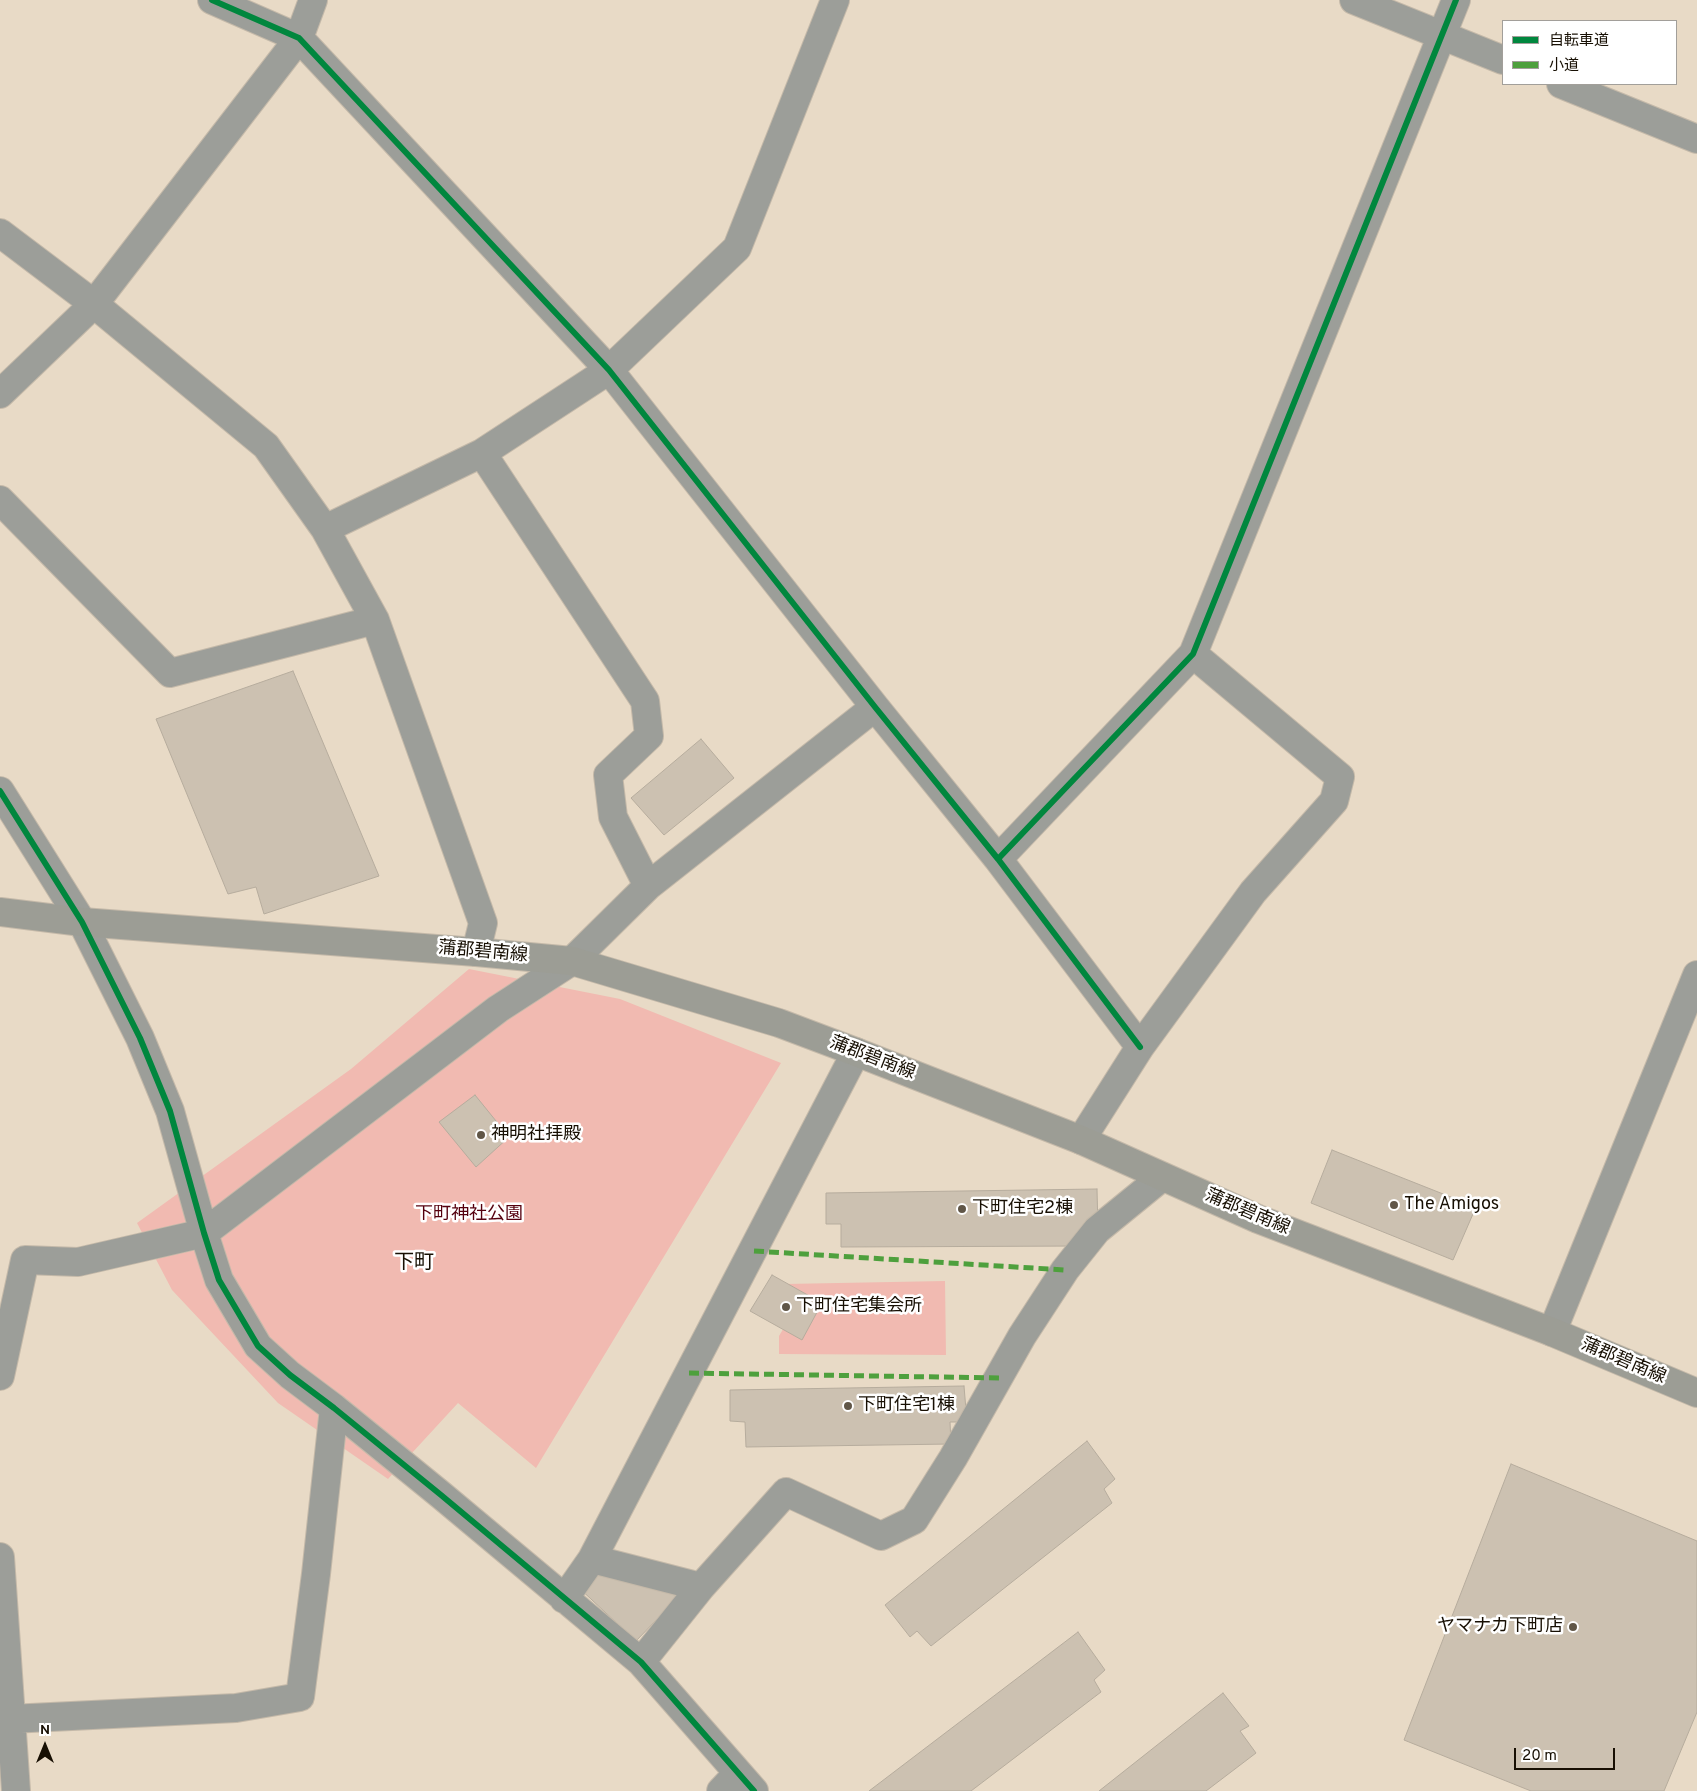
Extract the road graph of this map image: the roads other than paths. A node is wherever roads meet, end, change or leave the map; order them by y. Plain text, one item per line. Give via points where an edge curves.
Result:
1 (212, 0) edge
2 (313, 0) edge
3 (835, 0) edge
4 (1354, 0) edge
5 (1456, 0) edge
6 (1442, 35) junction
7 (299, 38) junction
8 (1502, 60) edge
9 (1563, 85) edge
10 (1697, 139) edge
11 (0, 233) edge
12 (94, 304) junction
13 (610, 370) junction
14 (0, 394) edge
15 (482, 453) junction
16 (0, 500) edge
17 (325, 530) junction
18 (375, 620) junction
19 (1193, 654) junction
20 (876, 707) junction
21 (0, 791) edge
22 (998, 859) junction
23 (648, 886) junction
24 (0, 912) edge
25 (82, 922) junction
26 (476, 952) junction
27 (572, 961) junction
28 (1697, 975) edge
29 (1140, 1047) junction
30 (856, 1052) junction
31 (1081, 1140) junction
32 (1162, 1177) junction
33 (204, 1233) junction
34 (1552, 1332) junction
35 (0, 1376) edge
36 (1697, 1393) edge
37 (334, 1408) junction
38 (0, 1557) edge
39 (592, 1559) junction
40 (701, 1587) junction
41 (564, 1599) junction
42 (641, 1662) junction
43 (10, 1718) junction
44 (738, 1785) edge
45 (16, 1791) edge

1 - 7 street
2 - 7 street
3 - 13 street via 737,248
4 - 6 street
5 - 6 street
6 - 8 street
6 - 19 street
7 - 12 street
7 - 13 street
9 - 10 street
11 - 12 street
12 - 14 street
12 - 17 street via 266,446
13 - 15 street
13 - 20 street
15 - 17 street
15 - 23 street via 646,702 649,736 608,776 613,818
16 - 18 street via 170,674
17 - 18 street
18 - 26 street via 483,923
19 - 22 street
19 - 29 street via 1340,777 1334,801 1253,892
20 - 22 street
20 - 23 street
21 - 25 street
22 - 29 street
23 - 27 street
24 - 25 main road, 蒲郡碧南線
25 - 26 main road, 蒲郡碧南線
25 - 33 street via 140,1038 170,1110
26 - 27 main road, 蒲郡碧南線
27 - 30 main road, 蒲郡碧南線 via 779,1023
27 - 33 street via 498,1009
28 - 34 street
29 - 31 street
30 - 31 main road, 蒲郡碧南線
30 - 39 street
31 - 32 main road, 蒲郡碧南線
32 - 34 main road, 蒲郡碧南線 via 1267,1222
32 - 40 street via 1097,1230 1065,1270 1022,1336 914,1520 881,1536 786,1492
33 - 35 street via 78,1262 25,1260
33 - 37 street via 219,1280 258,1346
34 - 36 main road, 蒲郡碧南線
37 - 41 street
37 - 43 street via 300,1697 236,1708
38 - 43 street
39 - 40 street
39 - 41 street
40 - 42 street
41 - 42 street
42 - 44 street
43 - 45 street

